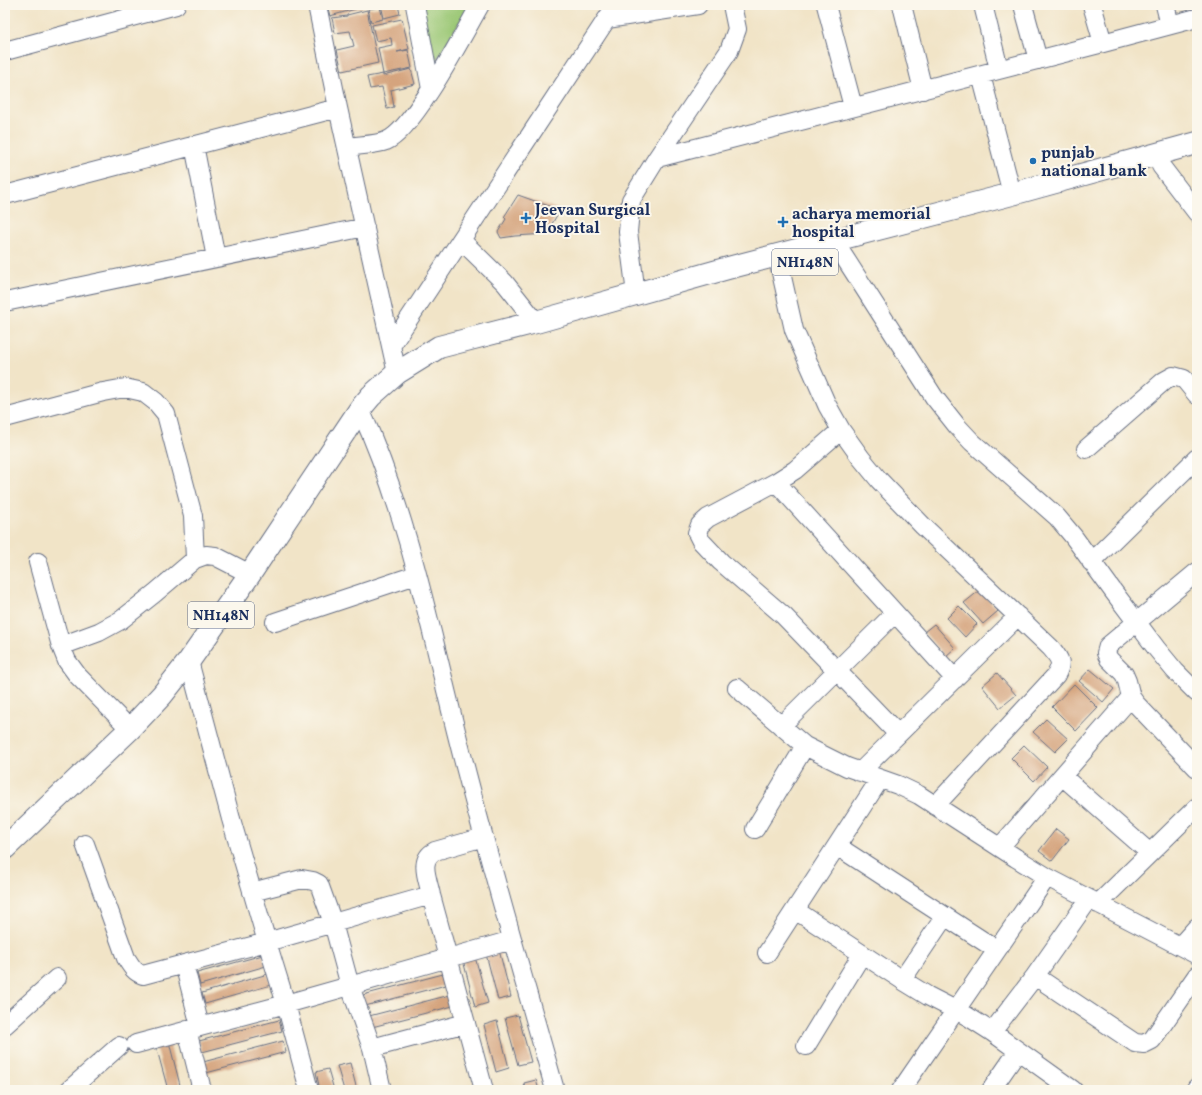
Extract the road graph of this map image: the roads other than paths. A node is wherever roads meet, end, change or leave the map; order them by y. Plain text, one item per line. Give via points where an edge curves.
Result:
1 (176, 5) edge
2 (317, 5) edge
3 (415, 5) edge
4 (480, 5) edge
5 (698, 5) edge
6 (732, 5) edge
7 (826, 5) edge
8 (902, 5) edge
9 (983, 5) edge
10 (1023, 5) edge
11 (1092, 5) edge
12 (1165, 5) edge
13 (611, 12) edge
14 (1197, 18) edge
15 (1170, 25) junction
16 (1103, 43) junction
17 (5, 51) edge
18 (1038, 60) junction
19 (999, 69) junction
20 (981, 75) junction
21 (431, 89) junction
22 (923, 90) junction
23 (853, 107) junction
24 (338, 108) junction
25 (1197, 143) edge
26 (194, 145) junction
27 (347, 147) junction
28 (1197, 156) edge
29 (657, 158) junction
30 (1161, 166) junction
31 (1012, 194) junction
32 (5, 195) edge
33 (1197, 213) edge
34 (365, 227) junction
35 (461, 240) junction
36 (841, 252) junction
37 (216, 258) junction
38 (780, 268) junction
39 (636, 294) junction
40 (5, 302) edge
41 (536, 322) junction
42 (391, 346) junction
43 (405, 368) junction
44 (1197, 394) edge
45 (360, 409) junction
46 (5, 418) edge
47 (841, 430) junction
48 (1086, 449) dead end
49 (1197, 458) edge
50 (776, 482) junction
51 (195, 559) junction
52 (38, 562) dead end
53 (1091, 562) junction
54 (1197, 572) edge
55 (250, 574) junction
56 (416, 575) junction
57 (895, 613) junction
58 (1018, 616) junction
59 (276, 622) dead end
60 (1136, 622) junction
61 (61, 646) junction
62 (189, 661) junction
63 (837, 670) junction
64 (954, 679) junction
65 (737, 688) dead end
66 (1196, 690) edge
67 (1131, 697) junction
68 (781, 726) junction
69 (130, 729) junction
70 (898, 734) junction
71 (805, 746) junction
72 (1197, 768) edge
73 (860, 772) junction
74 (1062, 776) junction
75 (880, 779) junction
76 (935, 806) junction
77 (1197, 806) edge
78 (755, 829) dead end
79 (484, 837) junction
80 (85, 844) dead end
81 (837, 846) junction
82 (5, 848) edge
83 (1000, 848) junction
84 (1150, 853) junction
85 (1047, 877) junction
86 (252, 892) junction
87 (432, 895) junction
88 (1093, 901) junction
89 (795, 910) junction
90 (945, 916) junction
91 (333, 923) junction
92 (1197, 927) edge
93 (512, 940) junction
94 (266, 942) junction
95 (1180, 946) junction
96 (997, 950) junction
97 (767, 954) dead end
98 (862, 954) junction
99 (1197, 955) edge
100 (448, 958) junction
101 (184, 964) junction
102 (1197, 975) edge
103 (1035, 976) junction
104 (57, 978) dead end
105 (902, 980) junction
106 (350, 986) junction
107 (286, 1004) junction
108 (956, 1011) junction
109 (466, 1023) junction
110 (5, 1025) edge
111 (194, 1028) junction
112 (992, 1032) junction
113 (806, 1046) dead end
114 (372, 1048) junction
115 (1018, 1051) junction
116 (1197, 1087) edge
117 (69, 1090) edge
118 (202, 1090) edge
119 (309, 1090) edge
120 (382, 1090) edge
121 (484, 1090) edge
122 (555, 1090) edge
123 (901, 1090) edge
124 (991, 1090) edge
125 (1073, 1090) edge
126 (1195, 1090) edge

1 - 17 street
2 - 24 street
3 - 21 street
4 - 21 street
5 - 13 street
6 - 29 street via 737,29 729,51
7 - 23 street
8 - 22 street
9 - 19 street
10 - 18 street
11 - 16 street
12 - 15 street
13 - 35 street
14 - 15 street
15 - 16 street
16 - 18 street
18 - 19 street
19 - 20 street
20 - 22 street
20 - 31 street
21 - 27 street via 397,136 386,142
22 - 23 street
23 - 29 street
24 - 26 street
24 - 27 street
25 - 31 highway, NH148N
26 - 32 street
26 - 37 street
27 - 34 street
28 - 30 highway, NH148N
29 - 39 street via 631,200 628,232
30 - 33 street
30 - 36 highway, NH148N
31 - 39 highway, NH148N
34 - 37 street
34 - 42 street
35 - 41 street via 505,283
35 - 42 street
36 - 38 highway, NH148N
36 - 53 street via 934,397 956,426 1057,517
37 - 40 street
38 - 43 highway, NH148N via 442,361
38 - 47 street via 794,330 827,405
39 - 41 highway, NH148N
41 - 43 highway, NH148N via 438,347
42 - 43 street
43 - 45 highway, NH148N via 376,391
44 - 48 street via 1184,379 1173,376
45 - 55 highway, NH148N
45 - 56 street via 393,491
46 - 51 street via 103,392 125,388 143,392 166,414 193,516
47 - 50 street via 801,465
47 - 58 street via 879,480 923,526
49 - 53 street
50 - 57 street
50 - 63 street via 708,518 700,525 697,533 701,541 721,562 784,616
51 - 55 street via 206,554 215,556
51 - 61 street via 121,620 99,632
52 - 61 street
53 - 60 street
54 - 60 street
55 - 62 highway, NH148N
56 - 59 street
56 - 79 street
57 - 63 street
57 - 64 street
58 - 64 street
58 - 76 street via 1051,648 1059,658 1061,666 1056,675
60 - 66 street via 1175,671
60 - 67 street via 1108,646 1106,653 1109,660 1124,674
61 - 69 street via 78,676
62 - 69 highway, NH148N
62 - 86 street
63 - 68 street
63 - 70 street
64 - 70 street
65 - 68 street
67 - 72 street
67 - 74 street
68 - 71 street
69 - 82 highway, NH148N
70 - 73 street
71 - 73 street
71 - 78 street
73 - 75 street
74 - 83 street
74 - 84 street
75 - 76 street via 919,795
75 - 81 street
76 - 83 street
77 - 84 street
79 - 87 street via 430,853 425,865
79 - 93 street
80 - 101 street via 131,967 143,975
81 - 89 street
81 - 90 street
83 - 85 street
84 - 88 street
85 - 88 street
85 - 96 street
86 - 91 street via 302,879 313,881 319,884
86 - 94 street
87 - 91 street
87 - 100 street
88 - 95 street
88 - 103 street
89 - 97 street
89 - 98 street
90 - 96 street
90 - 105 street
91 - 94 street
91 - 106 street
92 - 95 street
93 - 100 street
93 - 122 street
94 - 101 street
94 - 107 street
95 - 99 street
96 - 108 street
98 - 105 street
98 - 113 street
100 - 106 street
100 - 109 street
101 - 111 street
102 - 103 street via 1152,1040 1144,1044 1135,1042
103 - 112 street
104 - 110 street
105 - 108 street
106 - 107 street
106 - 114 street
107 - 111 street
107 - 119 street
108 - 112 street
108 - 123 street
109 - 114 street
109 - 121 street
111 - 117 street via 128,1045
111 - 118 street
112 - 115 street
114 - 120 street
115 - 124 street
115 - 125 street
116 - 126 street

